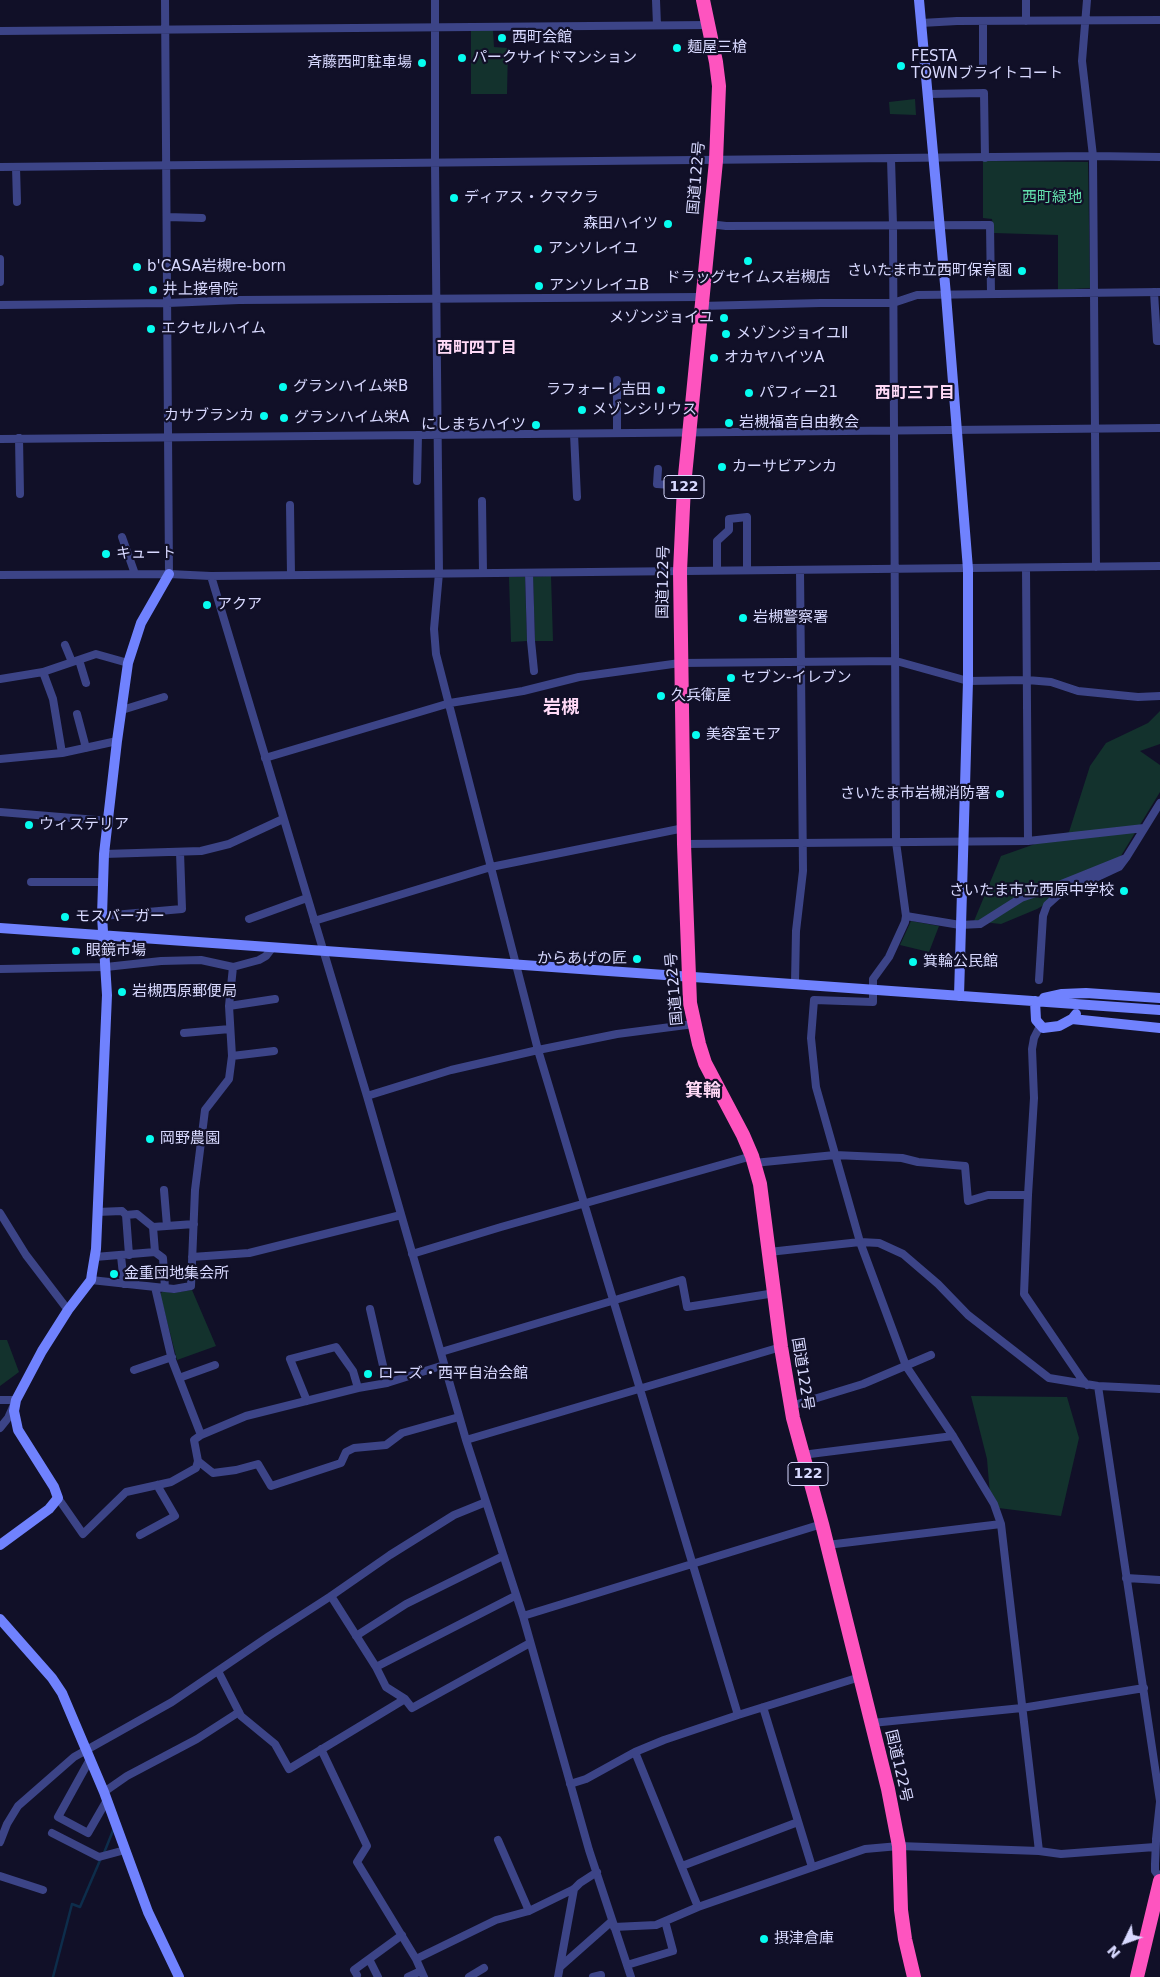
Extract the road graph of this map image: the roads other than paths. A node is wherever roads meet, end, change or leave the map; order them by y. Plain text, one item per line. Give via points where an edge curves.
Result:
1 (165, 0) edge
2 (435, 0) edge
3 (656, 0) edge
4 (703, 0) edge
5 (919, 0) edge
6 (1026, 0) edge
7 (1087, 0) edge
8 (1160, 20) edge
9 (982, 21) junction
10 (1026, 21) junction
11 (1084, 21) junction
12 (921, 23) junction
13 (657, 25) junction
14 (709, 26) junction
15 (436, 27) junction
16 (0, 30) edge
17 (165, 30) junction
18 (983, 68) dead end
19 (928, 94) junction
20 (1093, 156) junction
21 (1160, 157) edge
22 (985, 158) junction
23 (891, 159) junction
24 (934, 159) junction
25 (716, 161) junction
26 (435, 163) junction
27 (166, 166) junction
28 (0, 167) edge
29 (16, 167) junction
30 (17, 202) dead end
31 (167, 217) junction
32 (202, 218) dead end
33 (709, 224) junction
34 (940, 224) junction
35 (893, 225) junction
36 (0, 259) edge
37 (0, 282) edge
38 (1157, 292) edge
39 (1094, 293) junction
40 (991, 294) junction
41 (946, 295) junction
42 (437, 300) junction
43 (701, 301) junction
44 (168, 303) junction
45 (893, 303) junction
46 (0, 305) edge
47 (1160, 341) edge
48 (617, 380) dead end
49 (1160, 428) edge
50 (893, 430) junction
51 (958, 430) junction
52 (1096, 430) junction
53 (688, 432) junction
54 (617, 433) junction
55 (574, 434) junction
56 (418, 435) junction
57 (438, 436) junction
58 (19, 438) junction
59 (168, 438) junction
60 (0, 439) edge
61 (658, 469) dead end
62 (417, 481) dead end
63 (684, 486) junction
64 (20, 494) dead end
65 (577, 498) dead end
66 (482, 501) dead end
67 (290, 505) dead end
68 (122, 537) dead end
69 (1160, 566) edge
70 (1096, 567) junction
71 (1026, 568) junction
72 (895, 569) junction
73 (968, 569) junction
74 (680, 570) junction
75 (718, 570) junction
76 (747, 570) junction
77 (800, 570) junction
78 (439, 572) junction
79 (483, 573) junction
80 (529, 573) junction
81 (0, 574) edge
82 (135, 574) junction
83 (169, 574) junction
84 (291, 575) junction
85 (211, 576) junction
86 (65, 645) dead end
87 (76, 661) junction
88 (801, 661) junction
89 (896, 661) junction
90 (680, 662) junction
91 (128, 663) junction
92 (534, 671) dead end
93 (43, 672) junction
94 (0, 678) edge
95 (1027, 680) junction
96 (968, 681) junction
97 (86, 683) dead end
98 (1160, 696) edge
99 (164, 697) dead end
100 (450, 703) junction
101 (122, 710) junction
102 (77, 714) dead end
103 (117, 741) junction
104 (86, 748) junction
105 (62, 754) junction
106 (265, 758) junction
107 (0, 759) edge
108 (1160, 803) edge
109 (0, 812) edge
110 (283, 819) junction
111 (109, 821) junction
112 (684, 828) junction
113 (1144, 828) junction
114 (963, 841) junction
115 (1028, 841) junction
116 (896, 842) junction
117 (684, 844) junction
118 (802, 844) junction
119 (180, 852) junction
120 (104, 854) junction
121 (1126, 858) junction
122 (491, 867) junction
123 (31, 882) dead end
124 (103, 882) junction
125 (307, 898) junction
126 (102, 916) junction
127 (906, 916) junction
128 (248, 919) dead end
129 (314, 921) junction
130 (960, 925) junction
131 (0, 928) edge
132 (103, 935) junction
133 (272, 948) junction
134 (323, 952) junction
135 (516, 965) junction
136 (106, 967) junction
137 (233, 967) junction
138 (0, 969) edge
139 (689, 977) junction
140 (1039, 980) dead end
141 (795, 984) junction
142 (873, 990) junction
143 (959, 996) junction
144 (1160, 998) edge
145 (275, 999) dead end
146 (1035, 1001) junction
147 (1082, 1005) junction
148 (229, 1006) junction
149 (1157, 1011) edge
150 (1072, 1018) junction
151 (694, 1024) junction
152 (1040, 1026) junction
153 (1160, 1028) edge
154 (230, 1030) junction
155 (184, 1033) dead end
156 (538, 1050) junction
157 (274, 1051) dead end
158 (232, 1056) junction
159 (367, 1096) junction
160 (835, 1155) junction
161 (753, 1160) junction
162 (164, 1190) dead end
163 (1028, 1195) junction
164 (584, 1204) junction
165 (97, 1212) junction
166 (0, 1213) edge
167 (126, 1215) junction
168 (401, 1215) junction
169 (194, 1224) junction
170 (167, 1226) junction
171 (153, 1227) junction
172 (860, 1242) junction
173 (155, 1252) junction
174 (769, 1252) junction
175 (412, 1254) junction
176 (125, 1256) junction
177 (95, 1257) junction
178 (192, 1257) junction
179 (91, 1280) junction
180 (124, 1284) junction
181 (155, 1287) junction
182 (165, 1288) junction
183 (775, 1293) junction
184 (613, 1301) junction
185 (370, 1309) dead end
186 (68, 1310) junction
187 (781, 1347) junction
188 (441, 1352) junction
189 (931, 1355) dead end
190 (172, 1357) junction
191 (215, 1364) dead end
192 (444, 1365) junction
193 (906, 1366) junction
194 (134, 1370) dead end
195 (179, 1378) junction
196 (387, 1383) junction
197 (1087, 1385) junction
198 (1098, 1386) junction
199 (358, 1388) junction
200 (639, 1389) junction
201 (1160, 1389) edge
202 (0, 1400) edge
203 (16, 1400) junction
204 (307, 1401) junction
205 (792, 1406) junction
206 (459, 1416) junction
207 (0, 1428) edge
208 (200, 1436) junction
209 (953, 1436) junction
210 (466, 1440) junction
211 (802, 1455) junction
212 (198, 1461) junction
213 (157, 1485) junction
214 (58, 1498) junction
215 (486, 1502) junction
216 (822, 1524) junction
217 (1001, 1524) junction
218 (140, 1535) dead end
219 (0, 1545) edge
220 (827, 1546) junction
221 (503, 1556) junction
222 (692, 1563) junction
223 (1126, 1578) junction
224 (1160, 1580) edge
225 (332, 1596) junction
226 (515, 1596) junction
227 (523, 1616) junction
228 (0, 1619) edge
229 (356, 1636) junction
230 (530, 1643) junction
231 (376, 1667) junction
232 (218, 1671) junction
233 (860, 1677) junction
234 (1144, 1688) junction
235 (405, 1699) junction
236 (763, 1707) junction
237 (1022, 1708) junction
238 (239, 1712) junction
239 (738, 1715) junction
240 (872, 1723) junction
241 (1156, 1740) edge
242 (321, 1749) junction
243 (635, 1752) junction
244 (88, 1756) junction
245 (570, 1784) junction
246 (105, 1796) junction
247 (1160, 1801) edge
248 (798, 1822) junction
249 (52, 1833) dead end
250 (1160, 1833) edge
251 (498, 1840) dead end
252 (0, 1842) edge
253 (1155, 1844) junction
254 (899, 1846) junction
255 (125, 1850) junction
256 (1039, 1851) junction
257 (682, 1866) junction
258 (812, 1867) junction
259 (597, 1872) junction
260 (0, 1876) edge
261 (1160, 1879) edge
262 (574, 1889) junction
263 (43, 1890) dead end
264 (698, 1907) junction
265 (529, 1911) junction
266 (665, 1921) junction
267 (613, 1924) junction
268 (402, 1935) junction
269 (369, 1959) junction
270 (416, 1959) junction
271 (627, 1965) junction
272 (560, 1967) junction
273 (484, 1968) dead end
274 (423, 1974) edge
275 (357, 1975) dead end
276 (179, 1977) edge
277 (378, 1977) edge
278 (408, 1977) edge
279 (469, 1977) edge
280 (558, 1977) edge
281 (631, 1977) edge
282 (914, 1977) edge
283 (1137, 1977) edge

1 - 17 street
2 - 15 street
3 - 13 street
4 - 14 highway, 国道122号 / 122
5 - 12 street
6 - 10 street
7 - 11 street
8 - 11 street
9 - 10 street
9 - 12 street
9 - 18 street
10 - 11 street
11 - 20 street via 1082,61
12 - 19 street
13 - 14 street
13 - 15 street
14 - 25 highway, 国道122号 / 122 via 719,86
15 - 17 street
15 - 26 street
16 - 17 street
17 - 27 street
19 - 22 street via 984,93
19 - 24 street
20 - 21 street
20 - 22 street
20 - 39 street
22 - 24 street
23 - 24 street
23 - 25 street
23 - 35 street
24 - 34 street
25 - 26 street
25 - 33 highway, 国道122号 / 122
26 - 27 street
26 - 42 street
27 - 29 street
27 - 31 street
28 - 29 street
29 - 30 street
31 - 32 street
31 - 44 street
33 - 35 street
33 - 43 highway, 国道122号 / 122
34 - 35 street
34 - 40 street via 990,225
34 - 41 street
35 - 45 street
36 - 37 street
38 - 39 street
38 - 47 street via 1157,341
39 - 40 street
39 - 52 street
40 - 41 street
41 - 45 street via 917,296
41 - 51 street
42 - 43 street
42 - 44 street
42 - 57 street
43 - 45 street
43 - 53 highway, 国道122号 / 122
44 - 46 street
44 - 59 street
45 - 50 street
48 - 54 street
49 - 52 street
50 - 51 street
50 - 53 street
50 - 72 street
51 - 52 street
51 - 73 street
52 - 70 street
53 - 54 street
53 - 63 highway, 国道122号 / 122
54 - 55 street
55 - 57 street
55 - 65 street
56 - 57 street
56 - 59 street
56 - 62 street
57 - 78 street
58 - 59 street
58 - 60 street
58 - 64 street
59 - 83 street
61 - 63 street via 658,484
63 - 74 highway, 国道122号 / 122
66 - 79 street
67 - 84 street
68 - 82 street
69 - 70 street
70 - 71 street
71 - 73 street
71 - 95 street
72 - 73 street
72 - 77 street
72 - 89 street
73 - 96 street
74 - 75 street
74 - 80 street
74 - 90 highway, 国道122号 / 122
75 - 76 street
75 - 76 street via 717,540 729,530 729,518 747,517
76 - 77 street
77 - 88 street
78 - 79 street
78 - 84 street
78 - 100 street via 434,629 436,654
79 - 80 street
80 - 92 street
81 - 82 street
82 - 83 street
83 - 85 street
83 - 91 street via 140,623
84 - 85 street
85 - 106 street
86 - 87 street
87 - 91 street via 96,654
87 - 93 street
87 - 97 street
88 - 89 street
88 - 90 street
88 - 118 street
89 - 96 street
89 - 116 street
90 - 100 street via 579,677 524,691
90 - 112 highway, 国道122号 / 122
91 - 101 street
93 - 94 street
93 - 105 street via 53,699
95 - 96 street
95 - 98 street via 1051,682 1078,691
95 - 115 street
96 - 114 street
99 - 101 street
100 - 106 street
100 - 122 street
101 - 103 street
102 - 104 street
103 - 104 street
103 - 111 street
104 - 105 street
105 - 107 street
106 - 110 street
108 - 113 street
109 - 111 street
110 - 119 street via 229,844
110 - 125 street
111 - 120 street
112 - 117 highway, 国道122号 / 122
112 - 122 street
113 - 115 street
113 - 121 street
114 - 115 street
114 - 116 street
114 - 130 street
116 - 118 street
116 - 127 street
117 - 118 street
117 - 139 highway, 国道122号 / 122
118 - 141 street
119 - 120 street
119 - 126 street via 182,909
120 - 124 street
121 - 130 street via 1021,898 980,924
121 - 140 street via 1119,867 1057,896 1047,905 1043,916
122 - 129 street
122 - 135 street
123 - 124 street
124 - 126 street
125 - 128 street
125 - 129 street
126 - 132 street
127 - 130 street
127 - 142 street via 888,957 873,979
129 - 134 street
130 - 143 street
131 - 132 street
132 - 133 street
132 - 136 street
133 - 134 street
133 - 137 street via 259,960
134 - 135 street
134 - 159 street
135 - 139 street
135 - 156 street
136 - 137 street via 201,960
136 - 138 street
136 - 165 street
137 - 148 street
139 - 141 street
139 - 151 highway, 国道122号 / 122
141 - 142 street
142 - 143 street
142 - 160 street via 873,1002 814,1000 811,1038 816,1087
143 - 146 street
144 - 146 street via 1070,994
145 - 148 street
146 - 147 street
146 - 152 street via 1036,1020
147 - 149 street
147 - 150 street
148 - 154 street
150 - 152 street via 1059,1026
150 - 153 street
151 - 156 street via 617,1034
151 - 161 highway, 国道122号 / 122 via 705,1063
152 - 163 street via 1032,1049 1034,1098
154 - 155 street
154 - 158 street
156 - 159 street via 451,1070
156 - 164 street
157 - 158 street
158 - 169 street via 229,1079 205,1110
159 - 168 street
160 - 161 street
160 - 163 street via 902,1158 964,1166 968,1201 988,1195
160 - 172 street
161 - 164 street
161 - 174 highway, 国道122号 / 122 via 760,1184
162 - 170 street
163 - 197 street via 1024,1294
164 - 175 street
164 - 184 street
165 - 167 street via 122,1211
165 - 177 street
166 - 186 street via 26,1255
167 - 171 street via 136,1214
167 - 176 street
168 - 175 street
168 - 178 street via 249,1253
169 - 170 street
169 - 178 street
170 - 171 street
171 - 173 street
172 - 174 street
172 - 193 street
172 - 197 street via 879,1243 903,1254 968,1315 1049,1378
173 - 176 street
173 - 182 street via 162,1258
174 - 183 highway, 国道122号 / 122
175 - 188 street
176 - 177 street
176 - 180 street
177 - 179 street
178 - 182 street via 191,1286
179 - 180 street
179 - 186 street
180 - 181 street
181 - 182 street
181 - 190 street
183 - 184 street via 687,1307 682,1280
183 - 187 highway, 国道122号 / 122
184 - 188 street
184 - 200 street
185 - 196 street
186 - 203 street
187 - 200 street
187 - 205 highway, 国道122号 / 122
188 - 192 street
189 - 193 street
190 - 194 street
190 - 195 street
191 - 195 street
192 - 196 street
192 - 206 street
193 - 205 street via 863,1384
193 - 209 street
195 - 208 street
196 - 199 street
197 - 198 street
198 - 201 street
198 - 223 street
199 - 204 street
199 - 204 street via 354,1371 336,1347 290,1359
200 - 210 street
200 - 222 street
202 - 203 street
203 - 207 street
203 - 214 street via 14,1410 18,1430
204 - 208 street via 246,1416
205 - 211 highway, 国道122号 / 122
206 - 210 street
206 - 212 street via 402,1432 386,1445 354,1448 346,1452 341,1462 271,1486 258,1464 213,1473
208 - 212 street via 194,1440
209 - 211 street
209 - 217 street via 994,1504
210 - 215 street
211 - 216 highway, 国道122号 / 122
212 - 213 street via 196,1468 171,1482
213 - 214 street via 126,1492 82,1534
213 - 218 street via 175,1516
214 - 219 street via 49,1509
215 - 221 street
215 - 225 street via 454,1515
216 - 220 highway, 国道122号 / 122
216 - 222 street
217 - 220 street
217 - 237 street
220 - 233 highway, 国道122号 / 122
221 - 226 street
221 - 229 street via 406,1604
222 - 227 street
222 - 239 street
223 - 224 street
223 - 234 street
225 - 229 street
225 - 232 street
226 - 227 street
226 - 231 street
227 - 230 street
228 - 244 street via 62,1693
229 - 231 street
230 - 235 street via 412,1708
230 - 245 street
231 - 235 street via 386,1687
232 - 238 street
232 - 244 street
233 - 236 street
233 - 240 highway, 国道122号 / 122
234 - 237 street
234 - 241 street
235 - 242 street
236 - 239 street
236 - 248 street
237 - 240 street
237 - 256 street
238 - 242 street via 275,1744 289,1768
238 - 246 street via 197,1739 127,1776
239 - 243 street
240 - 254 highway, 国道122号 / 122
241 - 247 street
242 - 268 street via 367,1846 357,1862
243 - 245 street
243 - 257 street
244 - 246 street
244 - 246 street via 58,1817 88,1833
244 - 252 street via 74,1757 18,1806
245 - 259 street
246 - 255 street
247 - 253 street
248 - 257 street
248 - 258 street
249 - 255 street via 99,1857
250 - 253 street
251 - 265 street
253 - 256 street via 1061,1854
253 - 261 street via 1155,1871
254 - 256 street
254 - 258 street via 865,1849
254 - 282 highway, 国道122号 / 122 via 901,1910
255 - 276 street via 148,1912
257 - 264 street
258 - 264 street
259 - 262 street
259 - 267 street
260 - 263 street
261 - 283 highway
262 - 265 street
262 - 272 street
264 - 266 street
265 - 270 street via 496,1920
266 - 267 street
266 - 271 street via 673,1951
267 - 271 street
267 - 272 street
268 - 269 street
268 - 270 street
269 - 275 street via 354,1970
269 - 277 street
270 - 274 street
271 - 281 street
272 - 280 street
273 - 279 street
274 - 278 street

